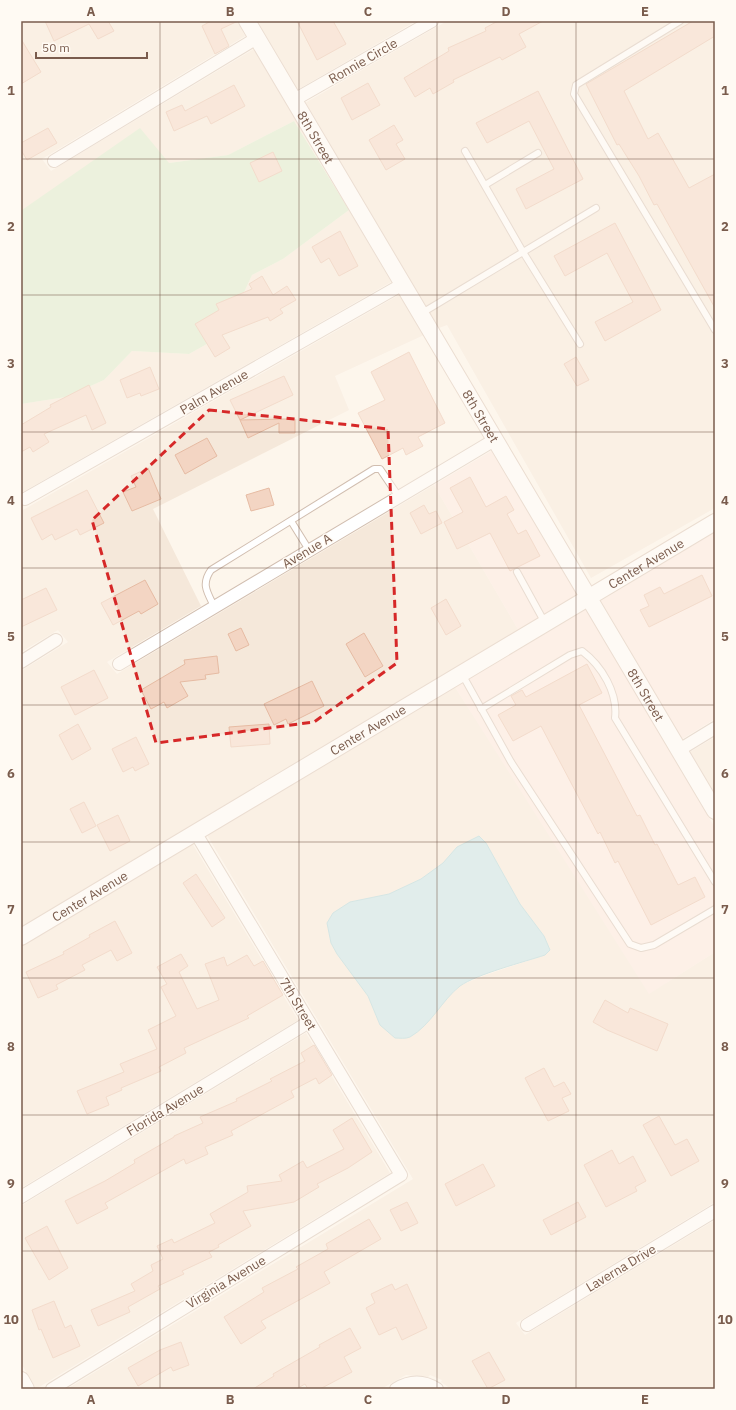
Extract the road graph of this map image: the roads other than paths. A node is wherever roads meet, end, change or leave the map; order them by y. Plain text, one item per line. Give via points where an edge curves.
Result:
1 (247, 21) edge
2 (432, 21) edge
3 (680, 21) edge
4 (257, 38) junction
5 (294, 100) junction
6 (465, 151) dead end
7 (538, 153) dead end
8 (54, 161) dead end
9 (485, 185) junction
10 (596, 208) dead end
11 (524, 252) junction
12 (402, 284) junction
13 (420, 314) junction
14 (715, 330) edge
15 (580, 344) dead end
16 (496, 439) junction
17 (399, 496) junction
18 (25, 499) dead end
19 (291, 521) junction
20 (715, 522) edge
21 (309, 550) junction
22 (517, 572) dead end
23 (590, 598) junction
24 (214, 606) junction
25 (546, 624) junction
26 (56, 640) dead end
27 (21, 662) edge
28 (119, 664) dead end
29 (462, 674) junction
30 (481, 709) junction
31 (715, 728) edge
32 (679, 750) junction
33 (715, 811) edge
34 (195, 832) junction
35 (715, 882) edge
36 (715, 909) edge
37 (21, 937) edge
38 (309, 1022) junction
39 (401, 1175) joint
40 (21, 1197) edge
41 (715, 1211) edge
42 (527, 1325) dead end
43 (21, 1380) edge
44 (434, 1387) edge
45 (26, 1389) edge
46 (52, 1389) edge
47 (396, 1389) edge

1 - 4 street, 8th Street
2 - 5 street, Ronnie Circle
3 - 14 lane via 576,85 574,94
4 - 5 street, 8th Street
4 - 8 street
5 - 12 street, 8th Street
6 - 9 lane
7 - 9 lane
9 - 11 lane
10 - 11 lane
11 - 13 lane
11 - 15 lane
12 - 13 street, 8th Street
12 - 18 street, Palm Avenue
13 - 16 street, 8th Street
16 - 17 street, Avenue A
16 - 23 street, 8th Street
17 - 19 lane via 380,469 374,469
17 - 21 street, Avenue A
19 - 21 lane
19 - 24 lane via 211,570 206,578 206,590
20 - 23 street, Center Avenue
21 - 24 street, Avenue A
22 - 25 lane
23 - 25 street, Center Avenue
23 - 32 street, 8th Street
24 - 28 street, Avenue A
25 - 29 street, Center Avenue
26 - 27 street
29 - 30 lane
29 - 34 street, Center Avenue
30 - 35 lane via 570,655 582,651 591,658 613,691 617,708 615,718
30 - 36 lane via 512,762 630,944 641,948 654,945
31 - 32 street
32 - 33 street, 8th Street
34 - 37 street, Center Avenue
34 - 38 street, 7th Street
38 - 39 street, 7th Street
38 - 40 street, Florida Avenue
39 - 46 street, Virginia Avenue
41 - 42 street, Laverna Drive
43 - 45 street
44 - 47 street via 406,1383

